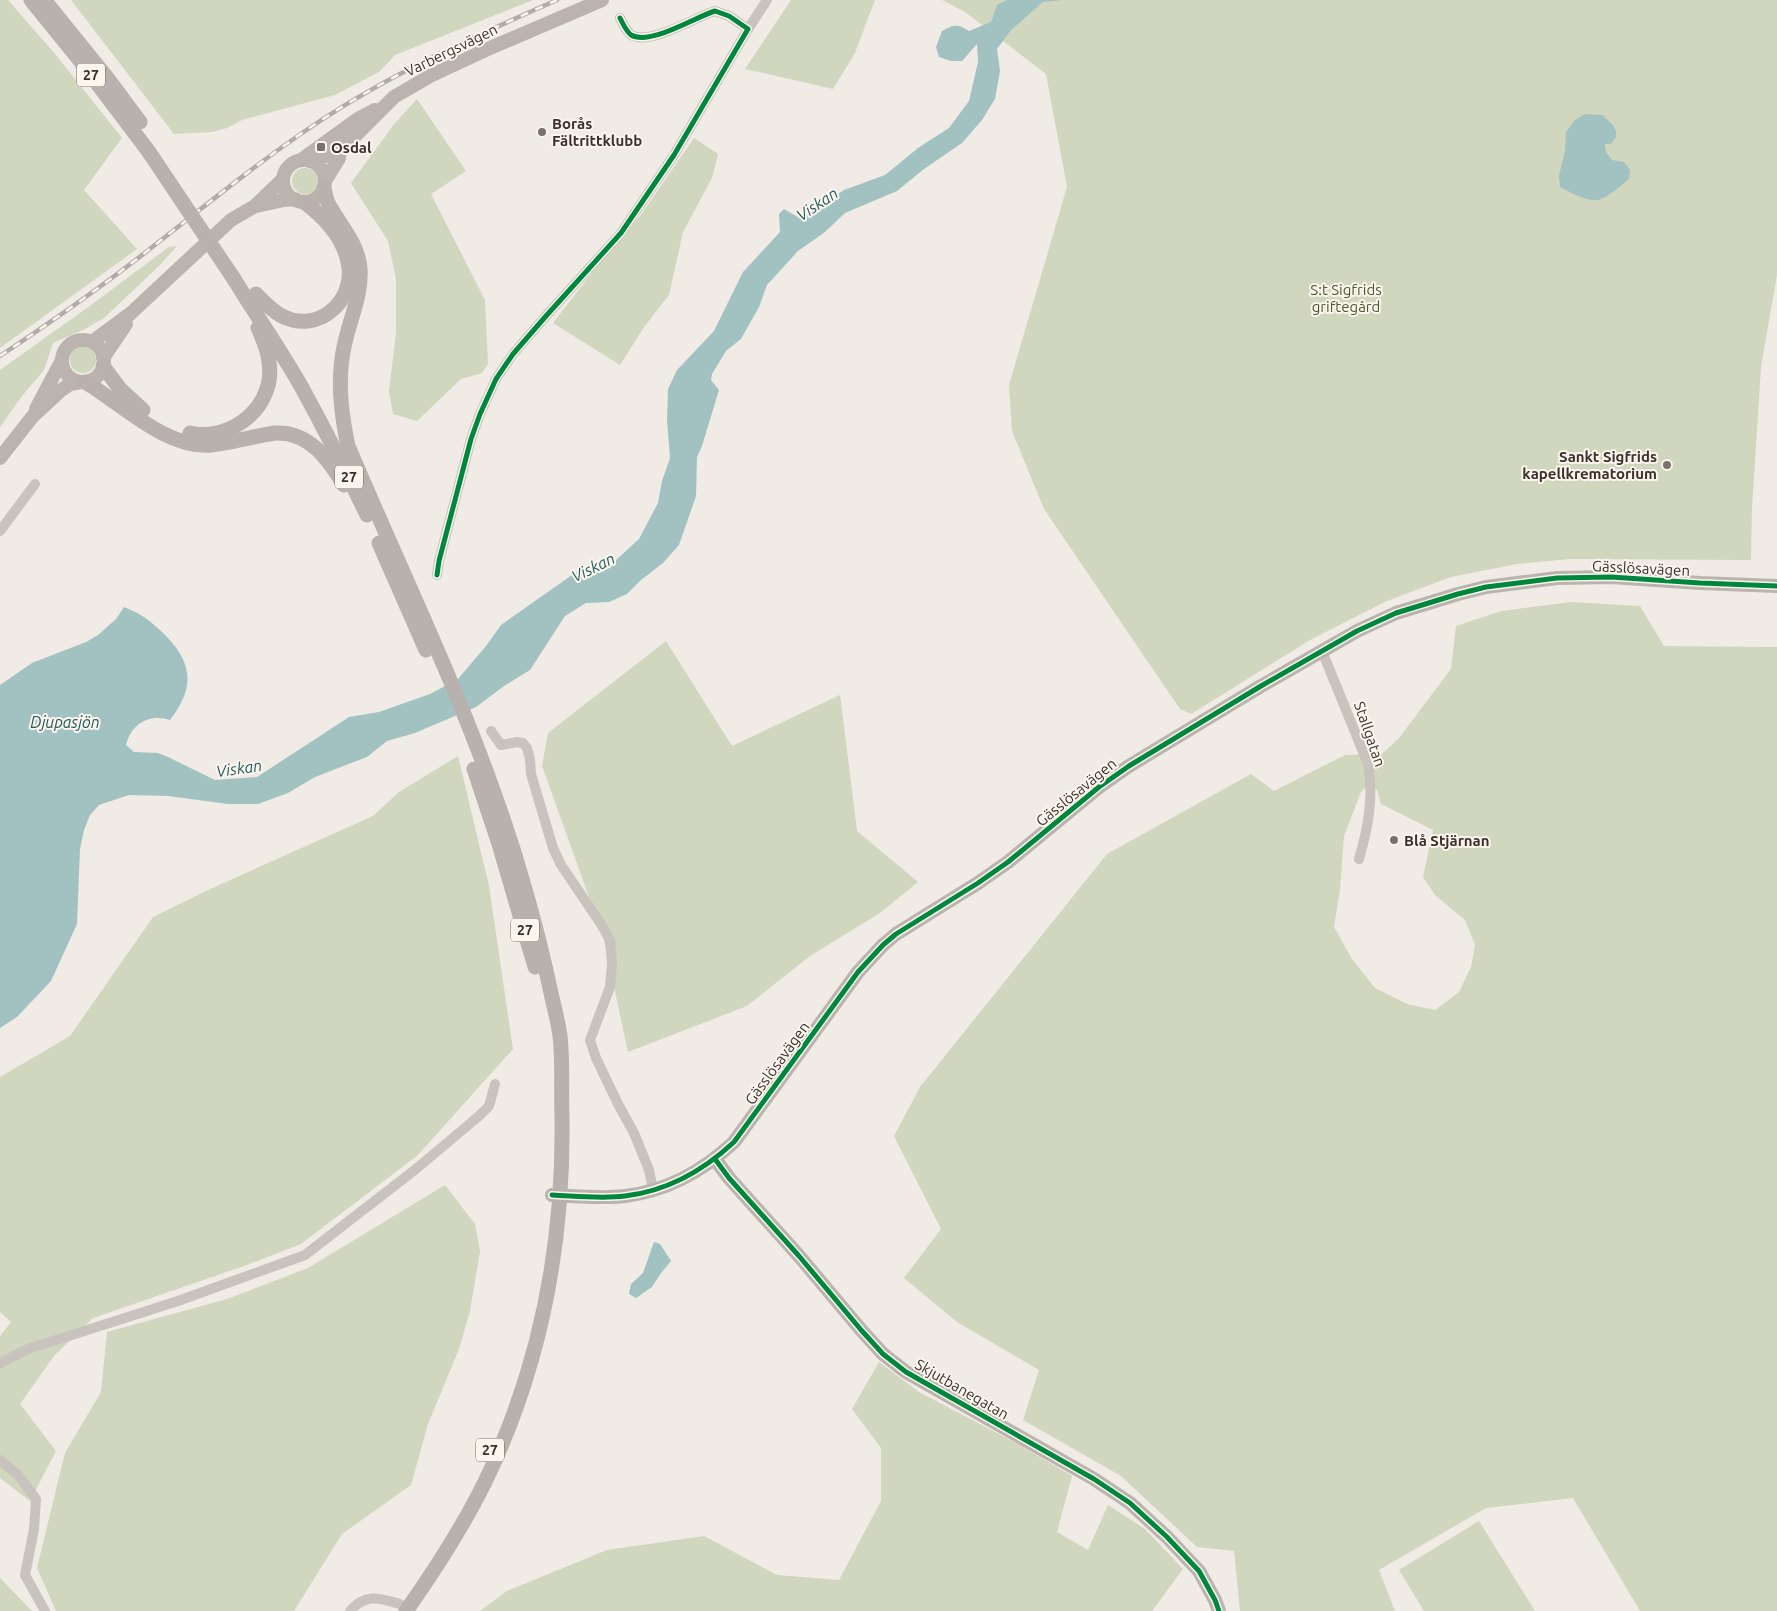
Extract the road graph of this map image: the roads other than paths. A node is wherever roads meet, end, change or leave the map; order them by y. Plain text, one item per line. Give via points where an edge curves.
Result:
1 (31, 0) edge
2 (44, 0) edge
3 (602, 0) edge
4 (767, 0) edge
5 (620, 18) dead end
6 (748, 29) junction
7 (383, 107) junction
8 (154, 150) junction
9 (335, 153) junction
10 (305, 161) junction
11 (283, 179) junction
12 (324, 185) junction
13 (299, 201) junction
14 (255, 206) junction
15 (239, 280) junction
16 (256, 294) junction
17 (130, 314) junction
18 (92, 342) junction
19 (62, 360) junction
20 (103, 362) junction
21 (83, 382) junction
22 (33, 416) junction
23 (0, 458) edge
24 (35, 484) dead end
25 (376, 523) junction
26 (0, 531) edge
27 (437, 575) dead end
28 (1777, 586) edge
29 (1322, 651) junction
30 (491, 731) dead end
31 (1358, 859) dead end
32 (495, 1084) dead end
33 (715, 1159) junction
34 (653, 1189) junction
35 (556, 1195) junction
36 (0, 1363) edge
37 (0, 1460) edge
38 (400, 1609) edge
39 (45, 1611) edge
40 (350, 1611) edge
41 (1219, 1611) edge

1 - 8 main road, 27
2 - 8 main road, 27 via 108,79
3 - 7 street, Varbergsvägen via 430,76
4 - 6 street
5 - 6 street via 629,34 638,38 680,27 715,10
6 - 27 street via 674,155 620,233 529,335 496,379 471,439
7 - 9 street, Varbergsvägen
7 - 10 street via 358,119
8 - 15 main road, 27, bridge
9 - 10 street
9 - 12 street via 339,158
10 - 11 street via 288,167
10 - 12 street via 321,169
11 - 13 street via 285,190
11 - 14 street
12 - 13 street via 317,197
12 - 25 main road via 328,202 349,237 360,267 360,287 341,363 340,398 348,446
13 - 14 street via 284,200
13 - 16 main road via 326,221 344,249 350,275 344,297 337,307 319,319 295,321 274,311
14 - 17 street via 231,220
15 - 16 main road, 27
15 - 20 main road via 264,342 270,374 263,398 249,417 235,427 207,435 174,428 129,399 111,380
15 - 25 main road, 27
16 - 25 main road, 27
17 - 18 street
17 - 20 street
18 - 19 street via 75,342 66,349
18 - 20 street via 101,352
19 - 21 street via 65,372 74,380
19 - 22 street
20 - 21 street via 97,376
21 - 22 street via 70,384
21 - 25 main road via 103,392 152,428 182,442 210,446 286,432 304,439 324,456 360,512
22 - 23 street
24 - 26 street
25 - 35 main road, 27 via 474,755 531,951 551,1046
28 - 29 street, Gässlösavägen via 1602,577 1557,578 1486,587 1396,613
29 - 31 street, Stallgatan via 1368,764 1371,800
29 - 33 street, Gässlösavägen via 1129,766 1008,862 882,945 858,972 739,1136
30 - 34 street via 500,744 517,742 527,748 531,774 553,848 610,940 610,987 590,1040 634,1133
32 - 36 street via 489,1106 479,1116 305,1255 178,1301 28,1349
33 - 34 street, Gässlösavägen via 698,1171
33 - 41 street, Skjutbanegatan via 883,1354 906,1372 1094,1479 1130,1503 1199,1571
34 - 35 street, Gässlösavägen via 626,1196
35 - 38 main road, 27 via 538,1309 515,1384 487,1457 442,1543
37 - 39 street via 18,1475 36,1499 25,1575
38 - 40 street via 381,1599 368,1599 357,1603

